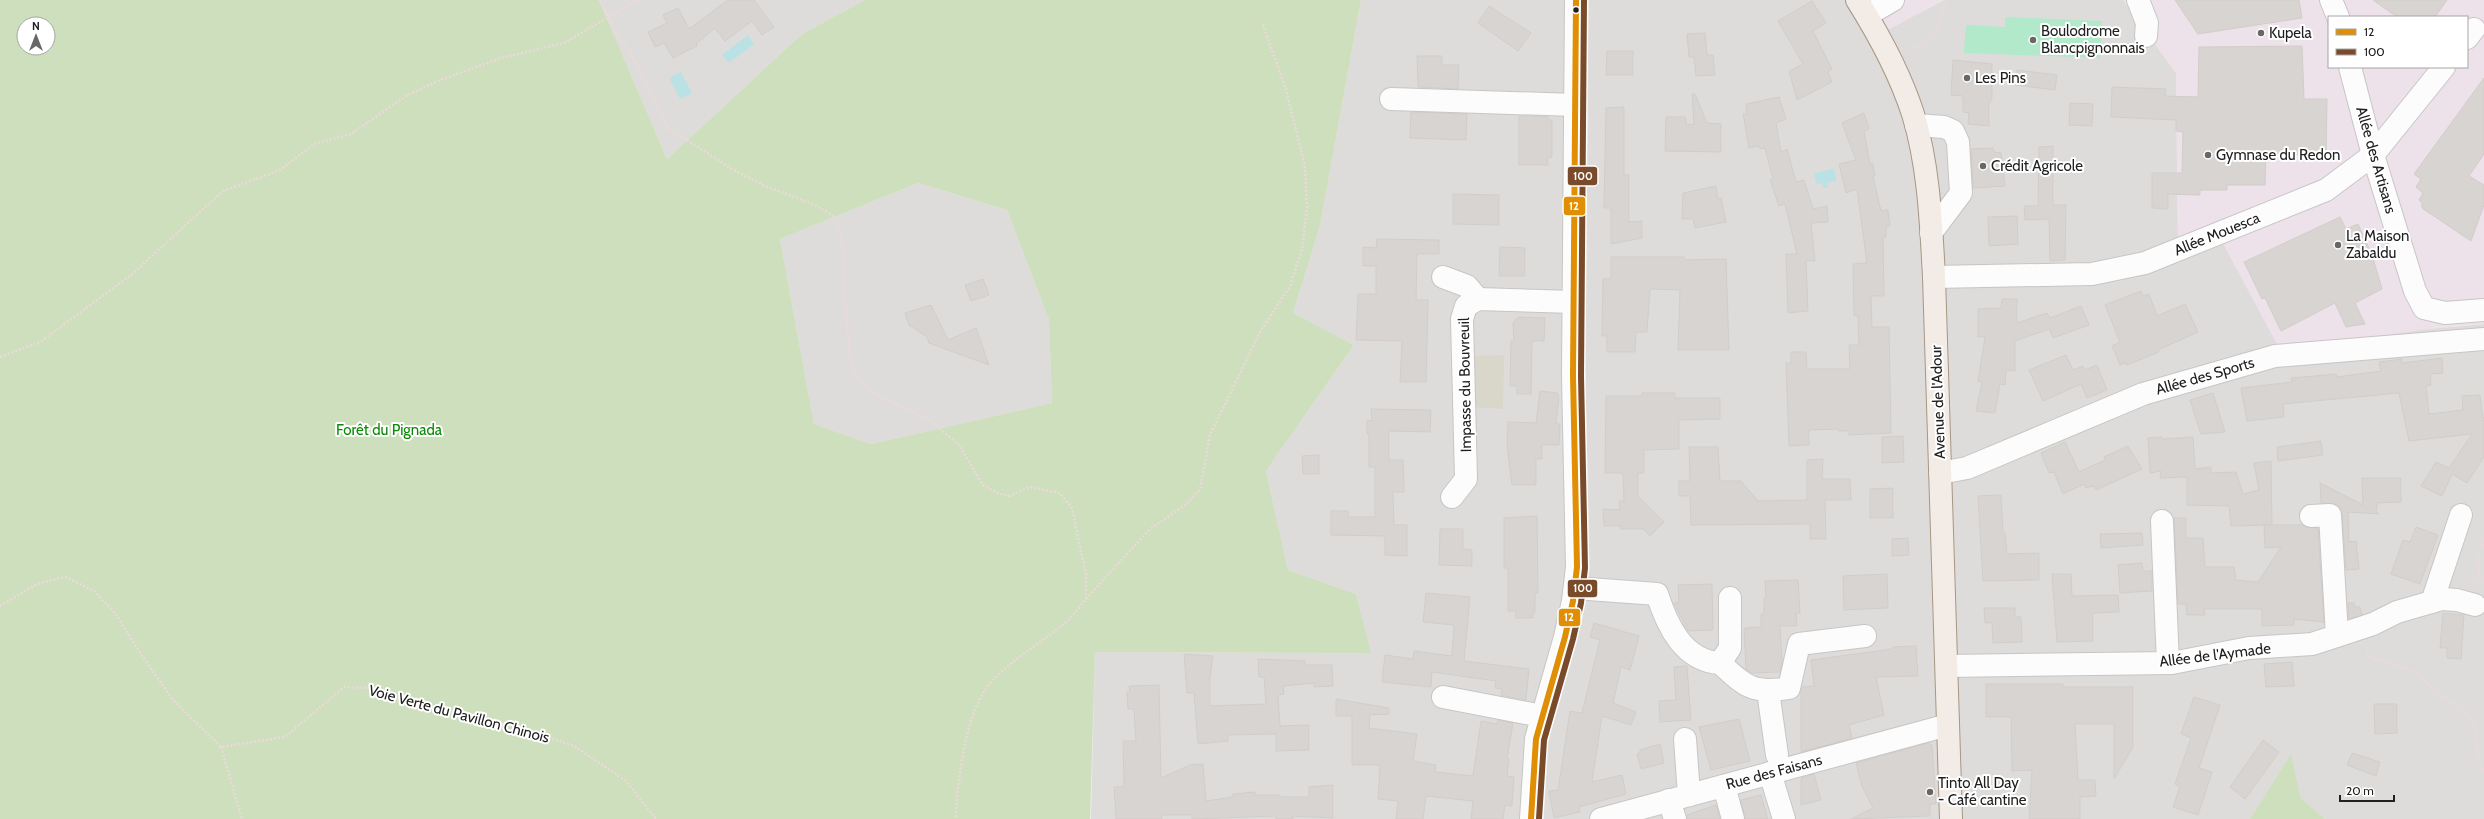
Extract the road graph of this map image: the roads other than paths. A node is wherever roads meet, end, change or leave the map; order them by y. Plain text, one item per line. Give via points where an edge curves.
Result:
1 (1576, 0) edge
2 (1893, 0) edge
3 (2138, 0) edge
4 (2331, 0) edge
5 (1862, 8) edge
6 (2338, 16) edge
7 (2146, 36) dead end
8 (2350, 68) edge
9 (2443, 68) edge
10 (1391, 98) dead end
11 (1575, 105) junction
12 (1916, 126) junction
13 (2373, 155) junction
14 (1931, 233) junction
15 (1443, 277) dead end
16 (1934, 277) junction
17 (1478, 300) junction
18 (1574, 302) junction
19 (2484, 310) edge
20 (2484, 339) edge
21 (1940, 473) junction
22 (1452, 497) dead end
23 (2461, 515) dead end
24 (2311, 516) dead end
25 (2162, 521) dead end
26 (1575, 588) junction
27 (1730, 598) dead end
28 (2432, 602) junction
29 (2475, 605) dead end
30 (1866, 636) dead end
31 (2337, 636) junction
32 (1720, 663) junction
33 (2168, 663) junction
34 (1947, 666) junction
35 (1768, 692) junction
36 (1443, 697) dead end
37 (1542, 716) junction
38 (1948, 725) junction
39 (1685, 739) dead end
40 (1774, 764) junction
41 (1724, 786) junction
42 (1678, 805) edge
43 (1530, 819) edge
44 (1601, 819) edge
45 (1733, 819) edge
46 (1784, 819) edge
47 (1951, 819) edge

1 - 11 street
2 - 5 street
3 - 7 street via 2147,23
4 - 6 street
5 - 12 main road, Avenue de l'Adour via 1901,85
8 - 13 street, Allée des Artisans
9 - 13 street, Allée Mouesca
10 - 11 street
11 - 18 street
12 - 14 main road, Avenue de l'Adour
12 - 14 street via 1944,127 1953,132 1958,142 1961,193
13 - 16 street, Allée Mouesca via 2326,190 2145,263 2092,274
13 - 19 street, Allée des Artisans via 2415,291 2424,308 2444,313
14 - 16 main road, Avenue de l'Adour
15 - 17 street via 1467,286
16 - 21 main road, Avenue de l'Adour
17 - 18 street, Impasse du Bouvreuil
17 - 22 street, Impasse du Bouvreuil via 1466,306 1462,319 1466,479
18 - 26 street via 1577,534
20 - 21 street, Allée des Sports via 2275,356 2143,394 1968,468
21 - 34 main road, Avenue de l'Adour
23 - 28 street
24 - 31 street via 2330,515
25 - 33 street
26 - 32 street via 1657,594 1665,619 1676,637 1693,655 1709,663
26 - 37 street via 1565,637
27 - 32 street via 1730,648
28 - 29 street, Allée de l'Aymade via 2442,599 2457,600
28 - 31 street, Allée de l'Aymade via 2397,612
30 - 35 street via 1799,644 1789,688
31 - 33 street, Allée de l'Aymade via 2312,644 2249,648
32 - 35 street via 1745,686
33 - 34 street, Allée de l'Aymade
34 - 38 main road, Avenue de l'Adour
35 - 40 street
36 - 37 street
37 - 43 street via 1536,739
38 - 40 street, Rue des Faisans
38 - 47 main road, Avenue de l'Adour
39 - 42 street
40 - 41 street, Rue des Faisans
40 - 46 street
41 - 42 street, Rue des Faisans
41 - 45 street
42 - 44 street, Rue des Faisans

